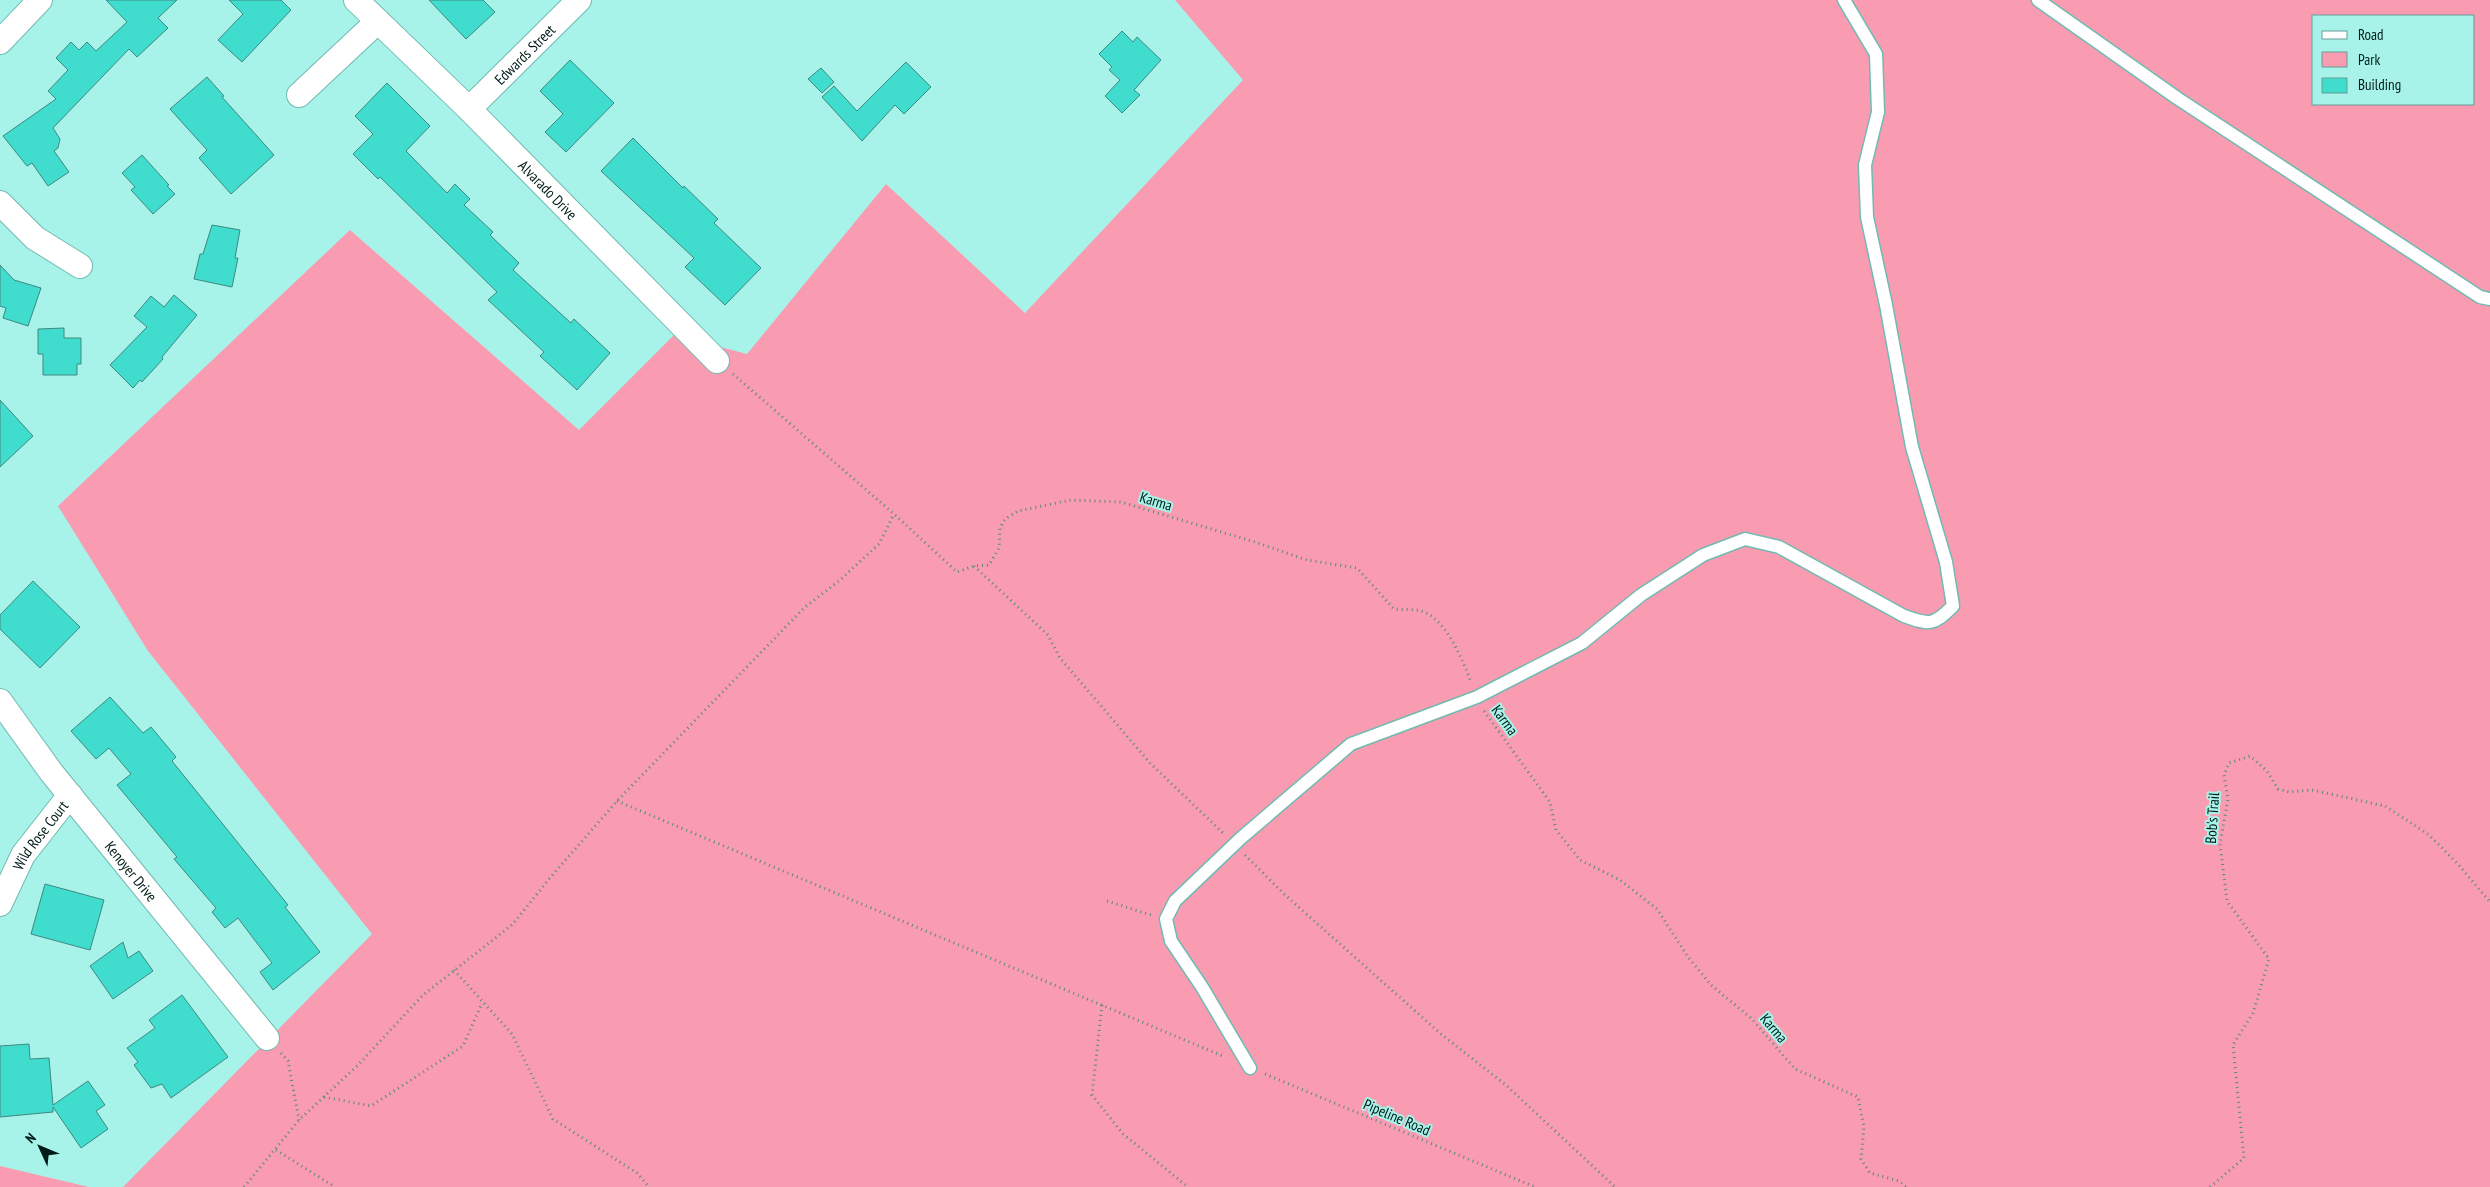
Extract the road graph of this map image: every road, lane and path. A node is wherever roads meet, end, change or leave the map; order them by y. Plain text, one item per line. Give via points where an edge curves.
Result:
1 (40, 0) edge
2 (356, 0) edge
3 (579, 0) edge
4 (1844, 0) edge
5 (2038, 0) edge
6 (378, 21) junction
7 (0, 42) edge
8 (298, 95) dead end
9 (469, 109) junction
10 (0, 203) edge
11 (80, 266) dead end
12 (2490, 299) edge
13 (717, 361) joint
14 (894, 514) junction
15 (974, 566) junction
16 (1477, 696) junction
17 (0, 701) edge
18 (70, 795) junction
19 (617, 801) junction
20 (1234, 844) junction
21 (1107, 901) dead end
22 (2490, 902) edge
23 (0, 904) edge
24 (1166, 919) junction
25 (454, 970) junction
26 (482, 1002) junction
27 (1102, 1005) junction
28 (267, 1038) joint
29 (1250, 1068) junction
30 (324, 1097) junction
31 (299, 1120) junction
32 (276, 1150) junction
33 (244, 1187) edge
34 (335, 1187) edge
35 (649, 1187) edge
36 (1188, 1187) edge
37 (1536, 1187) edge
38 (1615, 1187) edge
39 (1906, 1187) edge
40 (2210, 1187) edge

1 - 7 street
2 - 6 street, Alvarado Drive
3 - 9 street, Edwards Street
4 - 16 lane via 1876,54 1878,112 1865,166 1867,217 1912,447 1946,562 1952,606 1940,620 1926,624 1904,616 1779,547 1745,539 1703,555 1641,595 1582,643
5 - 12 lane via 2185,104 2480,297
6 - 8 street
6 - 9 street, Alvarado Drive
9 - 13 street, Alvarado Drive
10 - 11 street via 36,238
13 - 14 path
14 - 15 path via 957,572
14 - 19 path via 880,544 804,608
15 - 16 path, Karma via 989,565 999,548 1000,528 1005,519 1018,511 1072,500 1121,502 1308,560 1356,568 1394,609 1423,611 1444,628 1462,657
15 - 20 path via 1048,635 1060,658 1150,763
16 - 20 lane via 1351,744
16 - 39 path, Karma via 1550,802 1556,830 1580,860 1620,880 1657,909 1711,985 1752,1019 1795,1069 1858,1098 1864,1127 1861,1159 1870,1173
17 - 18 street, Kenoyer Drive
18 - 23 street, Wild Rose Court via 23,855
18 - 28 street, Kenoyer Drive
19 - 25 path via 513,924
19 - 27 path, Pipeline Road
20 - 24 lane via 1175,901
20 - 38 path via 1284,894 1441,1034 1507,1086
21 - 24 path
22 - 40 path, Bob's Trail via 2429,835 2385,806 2312,790 2289,792 2278,789 2267,770 2250,756 2229,763 2224,775 2228,799 2220,844 2227,902 2269,959 2253,1013 2233,1045 2244,1158
24 - 29 lane via 1171,941
25 - 26 path
25 - 30 path via 422,996
26 - 30 path via 463,1046 371,1106
26 - 35 path via 512,1034 553,1119 636,1173
27 - 29 path, Pipeline Road
27 - 36 path via 1092,1095 1123,1134
28 - 31 path via 288,1061
29 - 37 path, Pipeline Road
30 - 31 path
31 - 32 path
32 - 33 path
32 - 34 path

